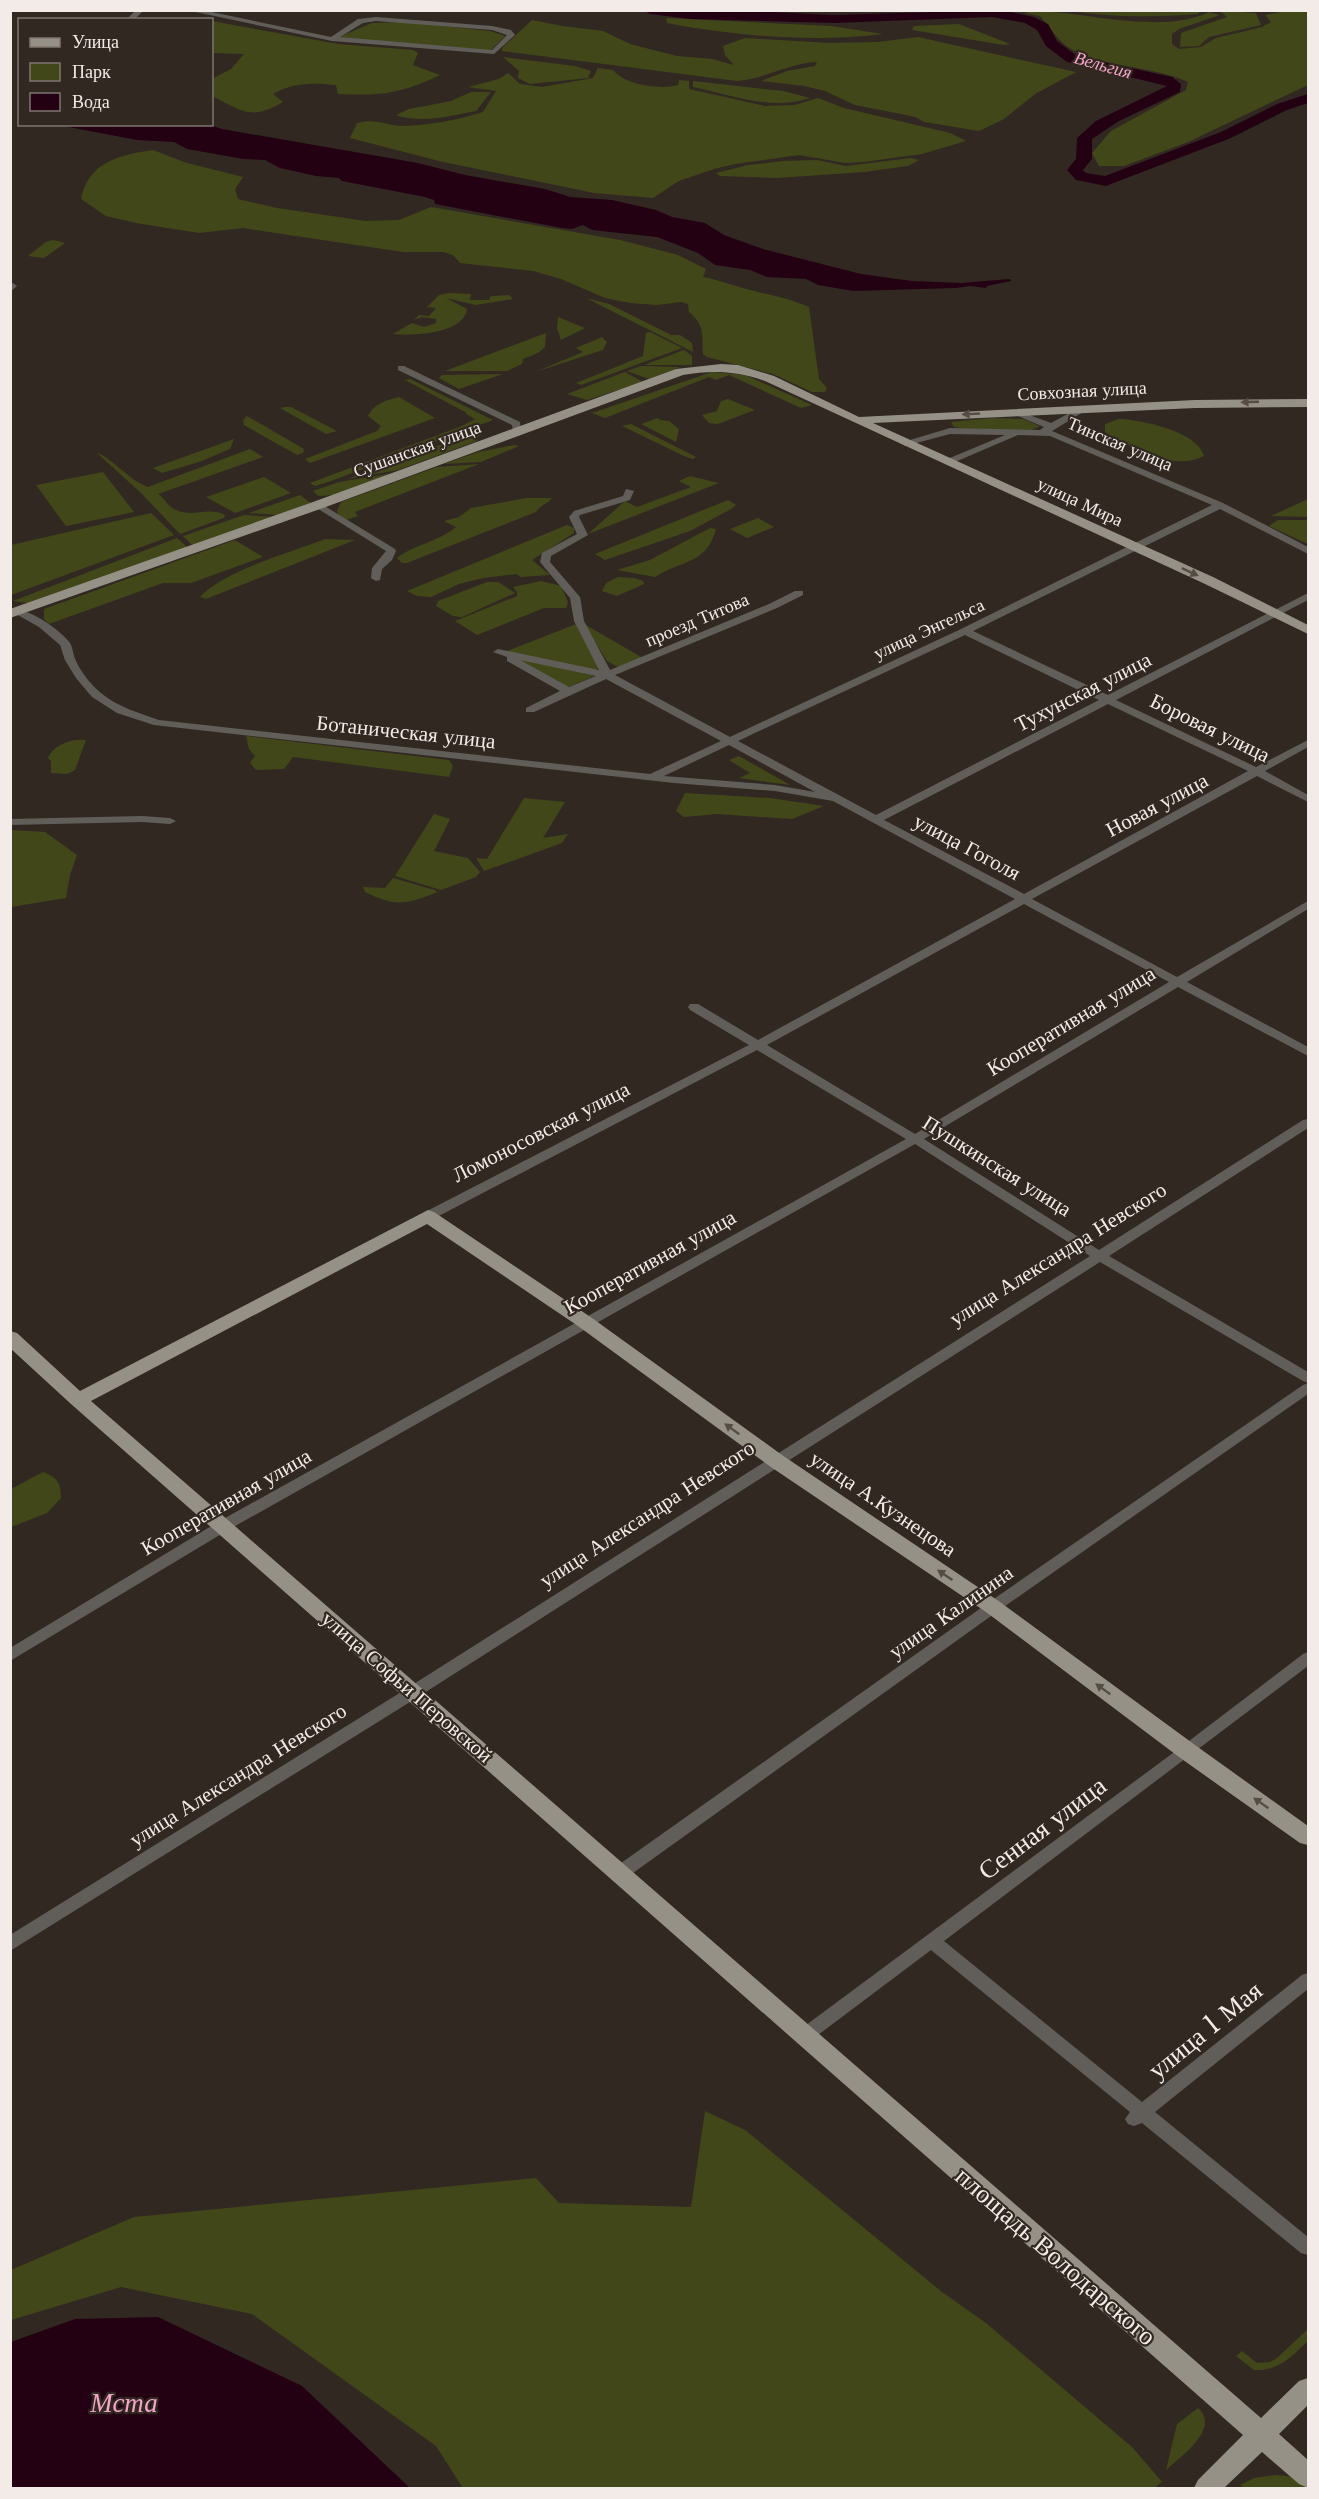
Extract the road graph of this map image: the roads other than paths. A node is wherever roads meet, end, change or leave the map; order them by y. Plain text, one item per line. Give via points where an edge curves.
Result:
1 (189, 10) edge
2 (332, 39) junction
3 (401, 368) dead end
4 (1308, 403) edge
5 (1083, 409) junction
6 (836, 410) joint
7 (1013, 412) junction
8 (943, 416) junction
9 (858, 420) junction
10 (1048, 430) junction
11 (950, 431) junction
12 (516, 432) junction
13 (1017, 434) junction
14 (905, 443) junction
15 (948, 462) junction
16 (629, 491) dead end
17 (318, 504) junction
18 (1220, 506) junction
19 (1137, 548) junction
20 (1308, 551) edge
21 (376, 578) dead end
22 (799, 593) dead end
23 (1308, 596) edge
24 (15, 613) edge
25 (1274, 614) junction
26 (1308, 630) edge
27 (965, 631) junction
28 (607, 675) junction
29 (568, 691) junction
30 (1109, 701) junction
31 (530, 711) dead end
32 (733, 741) junction
33 (1308, 743) edge
34 (1258, 772) junction
35 (651, 778) junction
36 (833, 798) junction
37 (1308, 798) edge
38 (875, 820) junction
39 (170, 821) dead end
40 (10, 822) edge
41 (1023, 899) junction
42 (1308, 904) edge
43 (1177, 982) junction
44 (694, 1007) dead end
45 (758, 1045) junction
46 (1308, 1052) edge
47 (1308, 1123) edge
48 (915, 1139) junction
49 (428, 1216) junction
50 (1098, 1255) junction
51 (585, 1323) junction
52 (10, 1337) edge
53 (1308, 1378) edge
54 (1308, 1388) edge
55 (78, 1400) junction
56 (775, 1460) junction
57 (223, 1526) junction
58 (993, 1607) junction
59 (10, 1656) edge
60 (1308, 1658) edge
61 (412, 1692) junction
62 (1187, 1751) junction
63 (1308, 1837) edge
64 (620, 1873) junction
65 (933, 1942) junction
66 (10, 1944) edge
67 (1308, 1980) edge
68 (804, 2036) junction
69 (1138, 2116) junction
70 (1308, 2247) edge
71 (1308, 2389) edge
72 (1261, 2434) junction
73 (1308, 2476) edge
74 (1207, 2488) edge

1 - 2 street
2 - 2 street via 494,52 512,35 492,28 376,19 361,21
3 - 12 street via 517,424
4 -> 5 main road, Совхозная улица
5 - 7 main road, Совхозная улица
5 - 10 street
6 - 9 main road, улица Мира
6 - 12 main road, Сушанская улица via 762,374 734,367 706,367 680,372
7 -> 8 main road, Совхозная улица
7 - 10 street
8 - 9 main road, Совхозная улица
8 - 11 street
9 - 14 main road, улица Мира
10 - 13 street, Тинская улица
10 - 18 street, Тинская улица
11 - 13 street, Тинская улица
11 - 14 street, Тинская улица
12 - 17 main road, Сушанская улица
13 - 15 street
14 - 15 main road, улица Мира
15 - 19 main road, улица Мира
16 - 28 street via 627,498 577,513 574,517 584,535 546,555 545,562 575,597 579,621
17 - 21 street via 391,551 377,568
17 - 24 main road, Сушанская улица
18 - 19 street, улица Энгельса
18 - 20 street, Тинская улица
19 -> 25 main road, улица Мира
19 - 27 street, улица Энгельса
22 - 28 street, проезд Титова
23 - 25 street, Тухунская улица
24 - 35 street, Ботаническая улица via 43,625 65,644 70,660 96,695 121,711 158,723
25 - 26 main road, улица Мира
25 - 30 street, Тухунская улица
27 - 30 street, Боровая улица
27 - 32 street, улица Энгельса
28 - 29 street, проезд Титова
28 - 29 street, улица Гоголя via 498,652
28 - 32 street, улица Гоголя
29 - 31 street, проезд Титова
30 - 34 street, Боровая улица
30 - 38 street, Тухунская улица
32 - 35 street, улица Энгельса
32 - 36 street, улица Гоголя
33 - 34 street, Новая улица
34 - 37 street, Боровая улица
34 - 41 street, Новая улица
35 - 36 street, Ботаническая улица via 775,788
36 - 38 street, улица Гоголя
38 - 41 street, улица Гоголя
39 - 40 street
41 - 43 street, улица Гоголя
41 - 45 street, Ломоносовская улица
42 - 43 street, Кооперативная улица
43 - 46 street, улица Гоголя
43 - 48 street, Кооперативная улица
44 - 45 street, Пушкинская улица
45 - 48 street, Пушкинская улица
45 - 49 street, Ломоносовская улица
47 - 50 street, улица Александра Невского
48 - 50 street, Пушкинская улица
48 - 51 street, Кооперативная улица
49 - 51 main road, улица А.Кузнецова
49 - 55 main road, Ломоносовская улица
50 - 53 street, Пушкинская улица
50 - 56 street, улица Александра Невского
56 -> 51 main road, улица А.Кузнецова
51 - 57 street, Кооперативная улица
52 - 55 main road, улица Софьи Перовской
54 - 58 street, улица Калинина
55 - 57 main road, улица Софьи Перовской
58 -> 56 main road, улица А.Кузнецова
56 - 61 street, улица Александра Невского
57 - 59 street, Кооперативная улица
57 - 61 main road, улица Софьи Перовской
62 -> 58 main road, улица А.Кузнецова
58 - 64 street, улица Калинина
60 - 62 street, Сенная улица
61 - 64 main road, улица Софьи Перовской
61 - 66 street, улица Александра Невского
63 -> 62 main road, улица А.Кузнецова
62 - 65 street, Сенная улица
64 - 68 main road, улица Софьи Перовской
65 - 68 street, Сенная улица
65 - 69 street
67 - 69 street, улица 1 Мая
68 - 72 main road, площадь Володарского
69 - 70 street
71 - 72 main road
72 - 73 main road, площадь Володарского
72 - 74 main road

